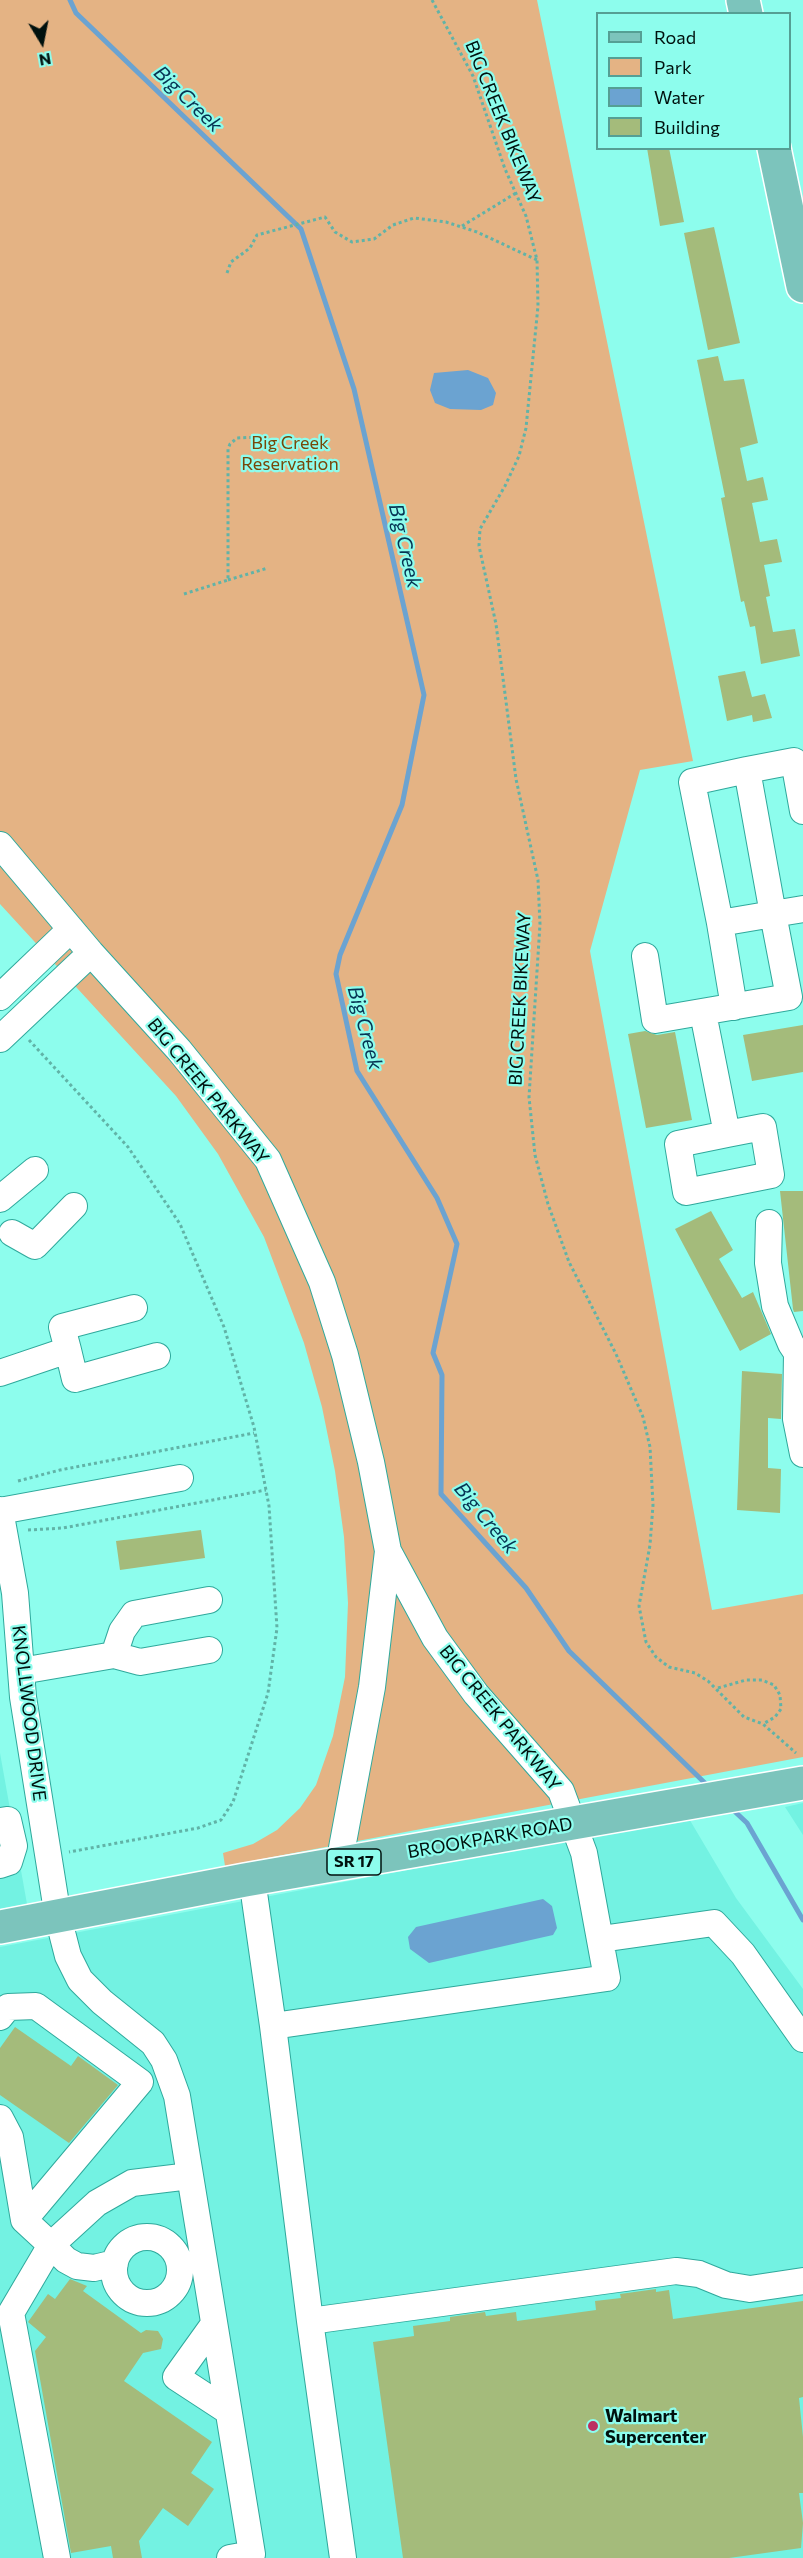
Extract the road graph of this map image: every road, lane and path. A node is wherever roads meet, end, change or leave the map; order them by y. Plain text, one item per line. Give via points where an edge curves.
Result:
1 (432, 0) edge
2 (774, 150) edge
3 (516, 194) junction
4 (462, 226) junction
5 (537, 260) junction
6 (226, 273) dead end
7 (803, 286) edge
8 (258, 437) dead end
9 (268, 568) dead end
10 (228, 580) junction
11 (184, 594) dead end
12 (747, 770) junction
13 (803, 811) edge
14 (0, 845) edge
15 (803, 909) edge
16 (773, 914) junction
17 (720, 923) junction
18 (71, 929) junction
19 (91, 953) junction
20 (645, 956) dead end
21 (0, 997) edge
22 (734, 1007) junction
23 (703, 1013) junction
24 (0, 1038) edge
25 (727, 1134) dead end
26 (34, 1170) dead end
27 (0, 1199) edge
28 (74, 1206) dead end
29 (769, 1223) dead end
30 (4, 1230) edge
31 (134, 1308) dead end
32 (68, 1350) junction
33 (800, 1352) edge
34 (157, 1356) dead end
35 (0, 1374) edge
36 (255, 1433) dead end
37 (803, 1454) edge
38 (180, 1478) dead end
39 (18, 1481) dead end
40 (266, 1490) dead end
41 (0, 1511) edge
42 (27, 1530) dead end
43 (388, 1551) junction
44 (209, 1600) dead end
45 (209, 1650) dead end
46 (114, 1655) junction
47 (14, 1681) edge
48 (718, 1688) junction
49 (763, 1724) junction
50 (799, 1774) edge
51 (42, 1814) junction
52 (4, 1820) edge
53 (573, 1823) junction
54 (339, 1864) junction
55 (0, 1865) edge
56 (252, 1879) junction
57 (58, 1917) junction
58 (0, 1927) edge
59 (601, 1939) junction
60 (0, 2017) edge
61 (273, 2026) junction
62 (803, 2039) edge
63 (164, 2060) junction
64 (140, 2082) junction
65 (0, 2118) edge
66 (190, 2176) junction
67 (195, 2211) junction
68 (24, 2220) junction
69 (164, 2241) junction
70 (51, 2245) junction
71 (115, 2263) junction
72 (803, 2281) edge
73 (310, 2321) junction
74 (214, 2324) junction
75 (228, 2411) junction
76 (57, 2558) edge
77 (230, 2558) edge
78 (343, 2558) edge

1 - 3 path, BIG CREEK BIKEWAY via 473,76
2 - 7 main road
3 - 4 path
3 - 5 path, BIG CREEK BIKEWAY
4 - 5 path
4 - 6 path via 414,218 393,225 374,239 352,242 335,232 325,217 260,233 245,254 231,262
5 - 48 path, BIG CREEK BIKEWAY via 538,306 526,428 506,486 480,529 479,546 496,624 516,779 538,880 540,924 530,1051 530,1122 548,1204 569,1262 632,1390 650,1448 653,1505 639,1606 646,1642 669,1667 695,1674
8 - 10 path via 237,438 228,449
9 - 10 path
10 - 11 path
12 - 13 street via 794,761
12 - 16 street
12 - 17 street via 692,782
14 - 18 street, BIG CREEK PARKWAY
15 - 16 street
16 - 17 street
16 - 22 street via 789,997
17 - 22 street
18 - 19 street, BIG CREEK PARKWAY
18 - 21 street
19 - 24 street
19 - 43 street, BIG CREEK PARKWAY via 179,1050 267,1160 322,1282 345,1355
20 - 23 street via 655,1020
22 - 23 street
23 - 25 street
26 - 27 street
28 - 30 street via 35,1246
29 - 33 street via 770,1286 781,1322
31 - 32 street via 62,1327
32 - 34 street via 75,1379
32 - 35 street
33 - 37 street via 796,1419
36 - 39 path
38 - 41 street
40 - 42 path via 63,1528
41 - 47 street, KNOLLWOOD DRIVE via 15,1593
43 - 53 street, BIG CREEK PARKWAY via 435,1638 476,1694 561,1791
43 - 54 street, BIG CREEK PARKWAY via 372,1687
44 - 46 street via 134,1614 122,1631
45 - 46 street via 140,1662
46 - 47 street
47 - 51 street, KNOLLWOOD DRIVE
48 - 49 path, BIG CREEK BIKEWAY via 744,1717
48 - 49 path via 746,1680 774,1685 781,1709
49 - 50 path, BIG CREEK BIKEWAY
50 - 53 main road, BROOKPARK ROAD / SR 17 via 652,1812
51 - 52 street
51 - 57 street, KNOLLWOOD DRIVE
52 - 55 street via 14,1846 9,1862
53 - 54 main road, BROOKPARK ROAD / SR 17
53 - 59 street, BIG CREEK PARKWAY via 584,1853
54 - 56 main road, BROOKPARK ROAD / SR 17
56 - 57 main road, BROOKPARK ROAD / SR 17
56 - 61 street
57 - 58 main road, BROOKPARK ROAD / SR 17
57 - 63 street, KNOLLWOOD DRIVE via 68,1956 80,1980 153,2043
59 - 61 street, BIG CREEK PARKWAY via 607,1978
59 - 62 street via 714,1923 743,1954
60 - 64 street via 8,2007 36,2006
61 - 73 street
63 - 64 street
63 - 66 street, KNOLLWOOD DRIVE via 177,2096
64 - 68 street
65 - 68 street via 10,2137
66 - 67 street, KNOLLWOOD DRIVE
66 - 70 street via 132,2183 97,2203
67 - 69 street
67 - 74 street, KNOLLWOOD DRIVE
68 - 70 street
69 - 71 street via 154,2237 134,2239 118,2253
69 - 71 street via 179,2259 181,2270 178,2281 164,2298 153,2302 131,2298 117,2283
70 - 71 street via 77,2265 94,2268
70 - 76 street via 11,2313
72 - 73 street via 750,2289 676,2271
73 - 78 street
74 - 75 street, KNOLLWOOD DRIVE
74 - 75 street via 176,2377
75 - 77 street, KNOLLWOOD DRIVE via 252,2554

